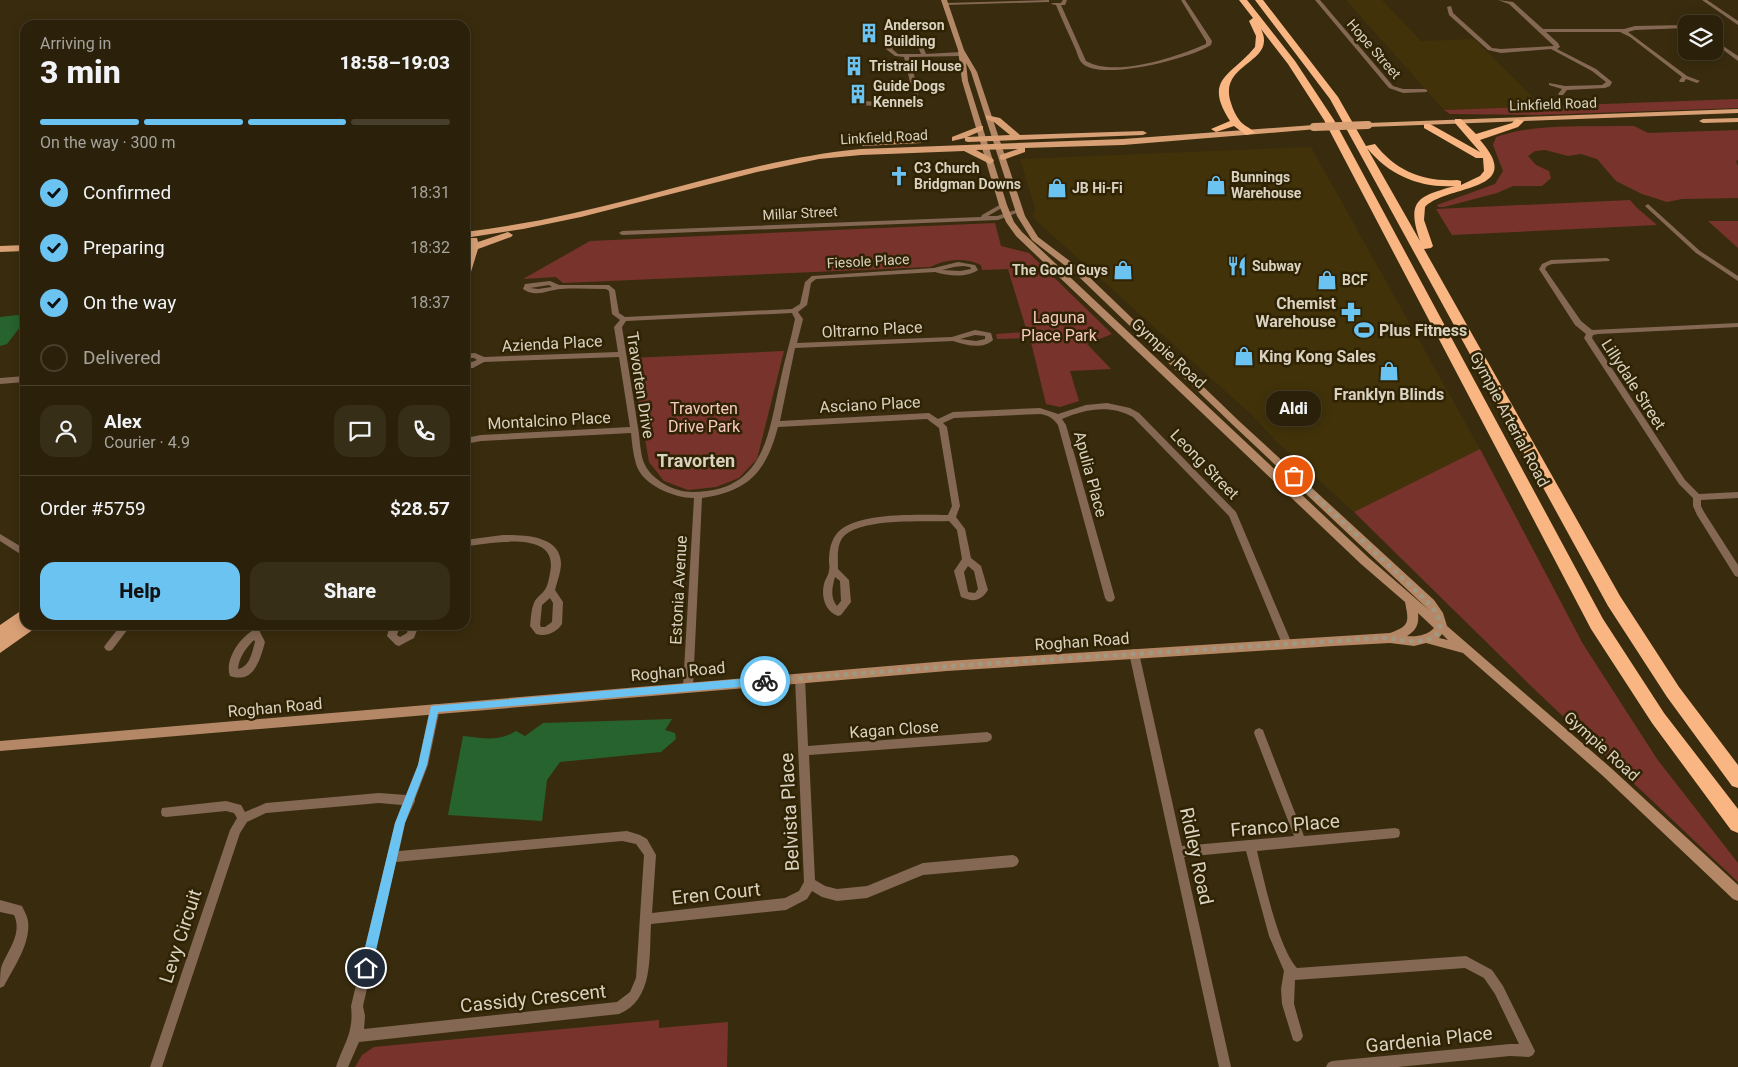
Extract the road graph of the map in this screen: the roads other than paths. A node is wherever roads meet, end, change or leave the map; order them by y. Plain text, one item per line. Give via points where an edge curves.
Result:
1 (1048, 0) edge
2 (1065, 0) edge
3 (1073, 0) edge
4 (1183, 0) edge
5 (1318, 0) edge
6 (1500, 0) edge
7 (1704, 0) edge
8 (945, 2) edge
9 (1512, 2) edge
10 (1252, 4) edge
11 (1058, 5) junction
12 (1449, 7) dead end
13 (1738, 23) edge
14 (1678, 26) edge
15 (1542, 31) junction
16 (1624, 31) junction
17 (1723, 48) edge
18 (1554, 49) junction
19 (961, 52) junction
20 (906, 56) junction
21 (924, 56) junction
22 (1738, 59) edge
23 (1697, 81) dead end
24 (1551, 84) dead end
25 (1565, 88) junction
26 (1425, 91) dead end
27 (1561, 94) dead end
28 (854, 103) dead end
29 (1738, 111) edge
30 (989, 117) junction
31 (1738, 120) edge
32 (1519, 121) junction
33 (1456, 123) junction
34 (1368, 125) junction
35 (1427, 126) junction
36 (980, 128) junction
37 (1242, 128) junction
38 (1216, 129) joint
39 (1356, 135) junction
40 (1018, 137) junction
41 (955, 139) junction
42 (1474, 139) junction
43 (998, 142) junction
44 (984, 143) junction
45 (1031, 145) junction
46 (966, 148) junction
47 (1480, 156) junction
48 (1003, 157) junction
49 (990, 160) junction
50 (1003, 206) junction
51 (1648, 206) dead end
52 (1019, 211) junction
53 (1007, 216) junction
54 (979, 218) junction
55 (528, 226) junction
56 (470, 230) edge
57 (622, 233) dead end
58 (473, 247) junction
59 (20, 248) edge
60 (0, 249) edge
61 (20, 253) edge
62 (0, 254) edge
63 (470, 258) edge
64 (1607, 260) dead end
65 (934, 270) junction
66 (1435, 277) junction
67 (1738, 279) edge
68 (558, 287) dead end
69 (794, 311) junction
70 (624, 319) junction
71 (1738, 325) edge
72 (1590, 333) junction
73 (953, 339) dead end
74 (793, 346) junction
75 (623, 354) junction
76 (470, 356) edge
77 (483, 360) junction
78 (470, 365) edge
79 (20, 380) edge
80 (0, 381) edge
81 (1057, 418) junction
82 (939, 422) junction
83 (774, 424) junction
84 (634, 430) junction
85 (470, 440) edge
86 (698, 495) junction
87 (1738, 495) edge
88 (1697, 497) junction
89 (951, 518) junction
90 (0, 537) edge
91 (470, 543) edge
92 (20, 550) edge
93 (967, 560) dead end
94 (834, 570) dead end
95 (1738, 572) edge
96 (550, 591) dead end
97 (1110, 598) dead end
98 (1410, 600) junction
99 (20, 618) edge
100 (1442, 626) junction
101 (22, 630) edge
102 (122, 630) edge
103 (394, 630) edge
104 (412, 630) edge
105 (0, 633) edge
106 (1390, 638) junction
107 (1429, 639) junction
108 (1287, 644) junction
109 (0, 647) edge
110 (109, 647) dead end
111 (1467, 649) junction
112 (1134, 653) junction
113 (800, 678) junction
114 (688, 687) junction
115 (435, 708) junction
116 (1259, 733) dead end
117 (987, 737) dead end
118 (0, 746) edge
119 (804, 751) junction
120 (1738, 780) edge
121 (410, 801) junction
122 (166, 812) dead end
123 (243, 818) junction
124 (1738, 824) edge
125 (1395, 833) dead end
126 (1301, 841) junction
127 (1250, 846) junction
128 (1178, 852) junction
129 (392, 857) junction
130 (1013, 860) dead end
131 (810, 883) junction
132 (1738, 894) edge
133 (0, 906) edge
134 (646, 918) junction
135 (1290, 972) junction
136 (0, 982) edge
137 (356, 1036) junction
138 (1297, 1036) dead end
139 (1529, 1051) joint
140 (1406, 1063) edge
141 (156, 1067) edge
142 (342, 1067) edge
143 (1225, 1067) edge
144 (1332, 1067) edge

1 - 8 street
1 - 11 street
2 - 3 street
2 - 11 street
4 - 11 street via 1209,41 1208,45 1147,66 1109,68 1092,68 1085,64
5 - 26 street, Hope Street via 1391,87 1403,91
6 - 9 street
7 - 13 street
8 - 19 main road, Gympie Road
9 - 15 street
10 - 37 highway via 1251,19 1260,38 1257,51 1228,74 1222,89 1225,105
10 - 39 highway, Gympie Arterial Road via 1318,76
10 - 124 highway, Gympie Arterial Road via 1329,120 1597,624 1658,718
12 - 18 street via 1451,14 1490,49
14 - 16 street
15 - 16 street
15 - 18 street via 1557,45
16 - 23 street via 1683,79
17 - 22 street
18 - 25 street via 1590,67 1610,82 1603,87
19 - 21 street
19 - 30 main road, Gympie Road via 971,64
19 - 36 main road, Gympie Road
20 - 21 street
20 - 21 street via 892,53 890,46 914,41 919,43
20 - 28 street via 916,94 914,99 904,104
24 - 25 street
25 - 27 street
29 - 33 main road, Linkfield Road
30 - 40 main road
30 - 43 main road, Gympie Road
31 - 32 main road, Linkfield Road
32 - 33 main road, Linkfield Road
32 - 42 highway
33 - 34 main road, Linkfield Road
33 - 35 main road, Linkfield Road
33 - 42 highway
33 - 47 highway
34 - 35 main road, Linkfield Road
34 - 37 main road, Linkfield Road, bridge
35 - 47 highway
36 - 41 main road
36 - 44 main road, Gympie Road
37 - 38 highway
37 - 45 main road, Linkfield Road via 1123,142
38 - 40 main road, Linkfield Road
39 - 47 highway via 1370,144 1384,163 1394,170 1432,182 1470,180 1481,168
39 - 66 highway, Gympie Arterial Road
40 - 43 main road, Linkfield Road
41 - 44 main road, Linkfield Road
41 - 56 main road, Linkfield Road via 861,143 805,150 586,206
42 - 66 highway via 1488,158 1486,176 1474,185 1432,196 1417,214 1422,235 1437,264
43 - 44 main road, Linkfield Road
43 - 45 main road, Linkfield Road
43 - 48 main road, Gympie Road
44 - 46 main road, Linkfield Road
44 - 49 main road, Gympie Road
45 - 48 main road
46 - 49 main road
46 - 55 main road, Linkfield Road via 850,152 801,158 600,211
48 - 52 main road, Gympie Road
49 - 50 main road, Gympie Road
50 - 53 main road, Gympie Road
50 - 54 street, Millar Street
51 - 67 street via 1698,252
52 - 53 street, Millar Street
52 - 100 main road, Gympie Road via 1036,238 1080,274 1430,604
53 - 54 street, Millar Street
53 - 98 main road, Gympie Road via 1019,234 1045,260
54 - 57 street, Millar Street
55 - 56 main road, Linkfield Road
55 - 58 main road
56 - 58 main road
58 - 63 main road
59 - 60 main road
61 - 62 main road
64 - 72 street via 1550,262 1542,269 1578,323
65 - 65 street, Fiesole Place via 966,264 975,270 949,274
65 - 69 street, Fiesole Place via 814,277 808,282 803,305
66 - 120 highway, Gympie Arterial Road via 1614,601 1673,692
68 - 70 street via 607,286 612,290 616,314
69 - 70 street, Travorten Drive
69 - 74 street, Travorten Drive via 799,319
70 - 75 street, Travorten Drive via 618,327
71 - 72 street, Lillydale Street
72 - 88 street, Lillydale Street via 1588,338 1635,412 1682,482
73 - 74 street, Oltrarno Place
74 - 83 street, Travorten Drive
75 - 77 street, Azienda Place
75 - 84 street, Travorten Drive
76 - 77 street, Azienda Place
77 - 78 street, Azienda Place
79 - 80 street
81 - 82 street, Apulia Place via 1040,411 953,415
81 - 97 street, Apulia Place via 1062,425
81 - 108 street, Leong Street via 1078,409 1103,406 1122,407 1136,415 1233,514
82 - 83 street, Asciano Place via 929,416
82 - 89 street, Asciano Place via 943,427 956,506
83 - 86 street, Travorten Drive via 764,458 754,472 731,488
84 - 85 street, Montalcino Place
84 - 86 street, Travorten Drive via 640,465 648,477 672,492
86 - 114 street, Estonia Avenue
87 - 88 street
88 - 95 street, Lillydale Street via 1700,514
89 - 93 street via 961,529
89 - 94 street via 866,522 852,527 836,541
90 - 92 street
91 - 96 street via 529,538 545,543 553,550 556,561
98 - 100 main road, Gympie Road
98 - 106 main road, Roghan Road via 1415,621 1413,626
99 - 105 main road
100 - 107 main road via 1438,634
100 - 111 main road, Gympie Road
101 - 109 main road
102 - 110 street
103 - 104 street via 392,636 399,642 411,635
106 - 107 main road, Roghan Road via 1406,641
106 - 108 main road, Roghan Road
107 - 111 main road
108 - 112 main road, Roghan Road
111 - 132 main road, Gympie Road via 1607,772
112 - 113 main road, Roghan Road
112 - 128 street, Ridley Road
113 - 114 main road, Roghan Road
113 - 119 street, Belvista Place
114 - 115 main road, Roghan Road
115 - 118 main road, Roghan Road
115 - 121 street
116 - 126 street
117 - 119 street, Kagan Close
119 - 131 street, Belvista Place
121 - 123 street via 379,798 266,808
121 - 129 street via 400,823
122 - 123 street via 226,806 237,809
123 - 141 street, Levy Circuit via 235,830
125 - 126 street, Franco Place
126 - 127 street, Franco Place
127 - 128 street, Franco Place
127 - 135 street via 1280,950
128 - 143 street, Ridley Road
129 - 134 street, Cassidy Crescent via 632,836 646,846 650,855
129 - 137 street via 357,1006 359,1026
130 - 131 street, Belvista Place via 923,869 867,892 837,895
131 - 134 street, Eren Court via 803,896 786,904
133 - 136 street via 18,910 24,919 24,930
134 - 137 street, Cassidy Crescent via 642,978 634,996 619,1008
135 - 138 street via 1285,990
135 - 139 street via 1358,971 1466,962 1488,974
137 - 142 street
139 - 140 street, Gardenia Place via 1510,1050
140 - 144 street, Gardenia Place

